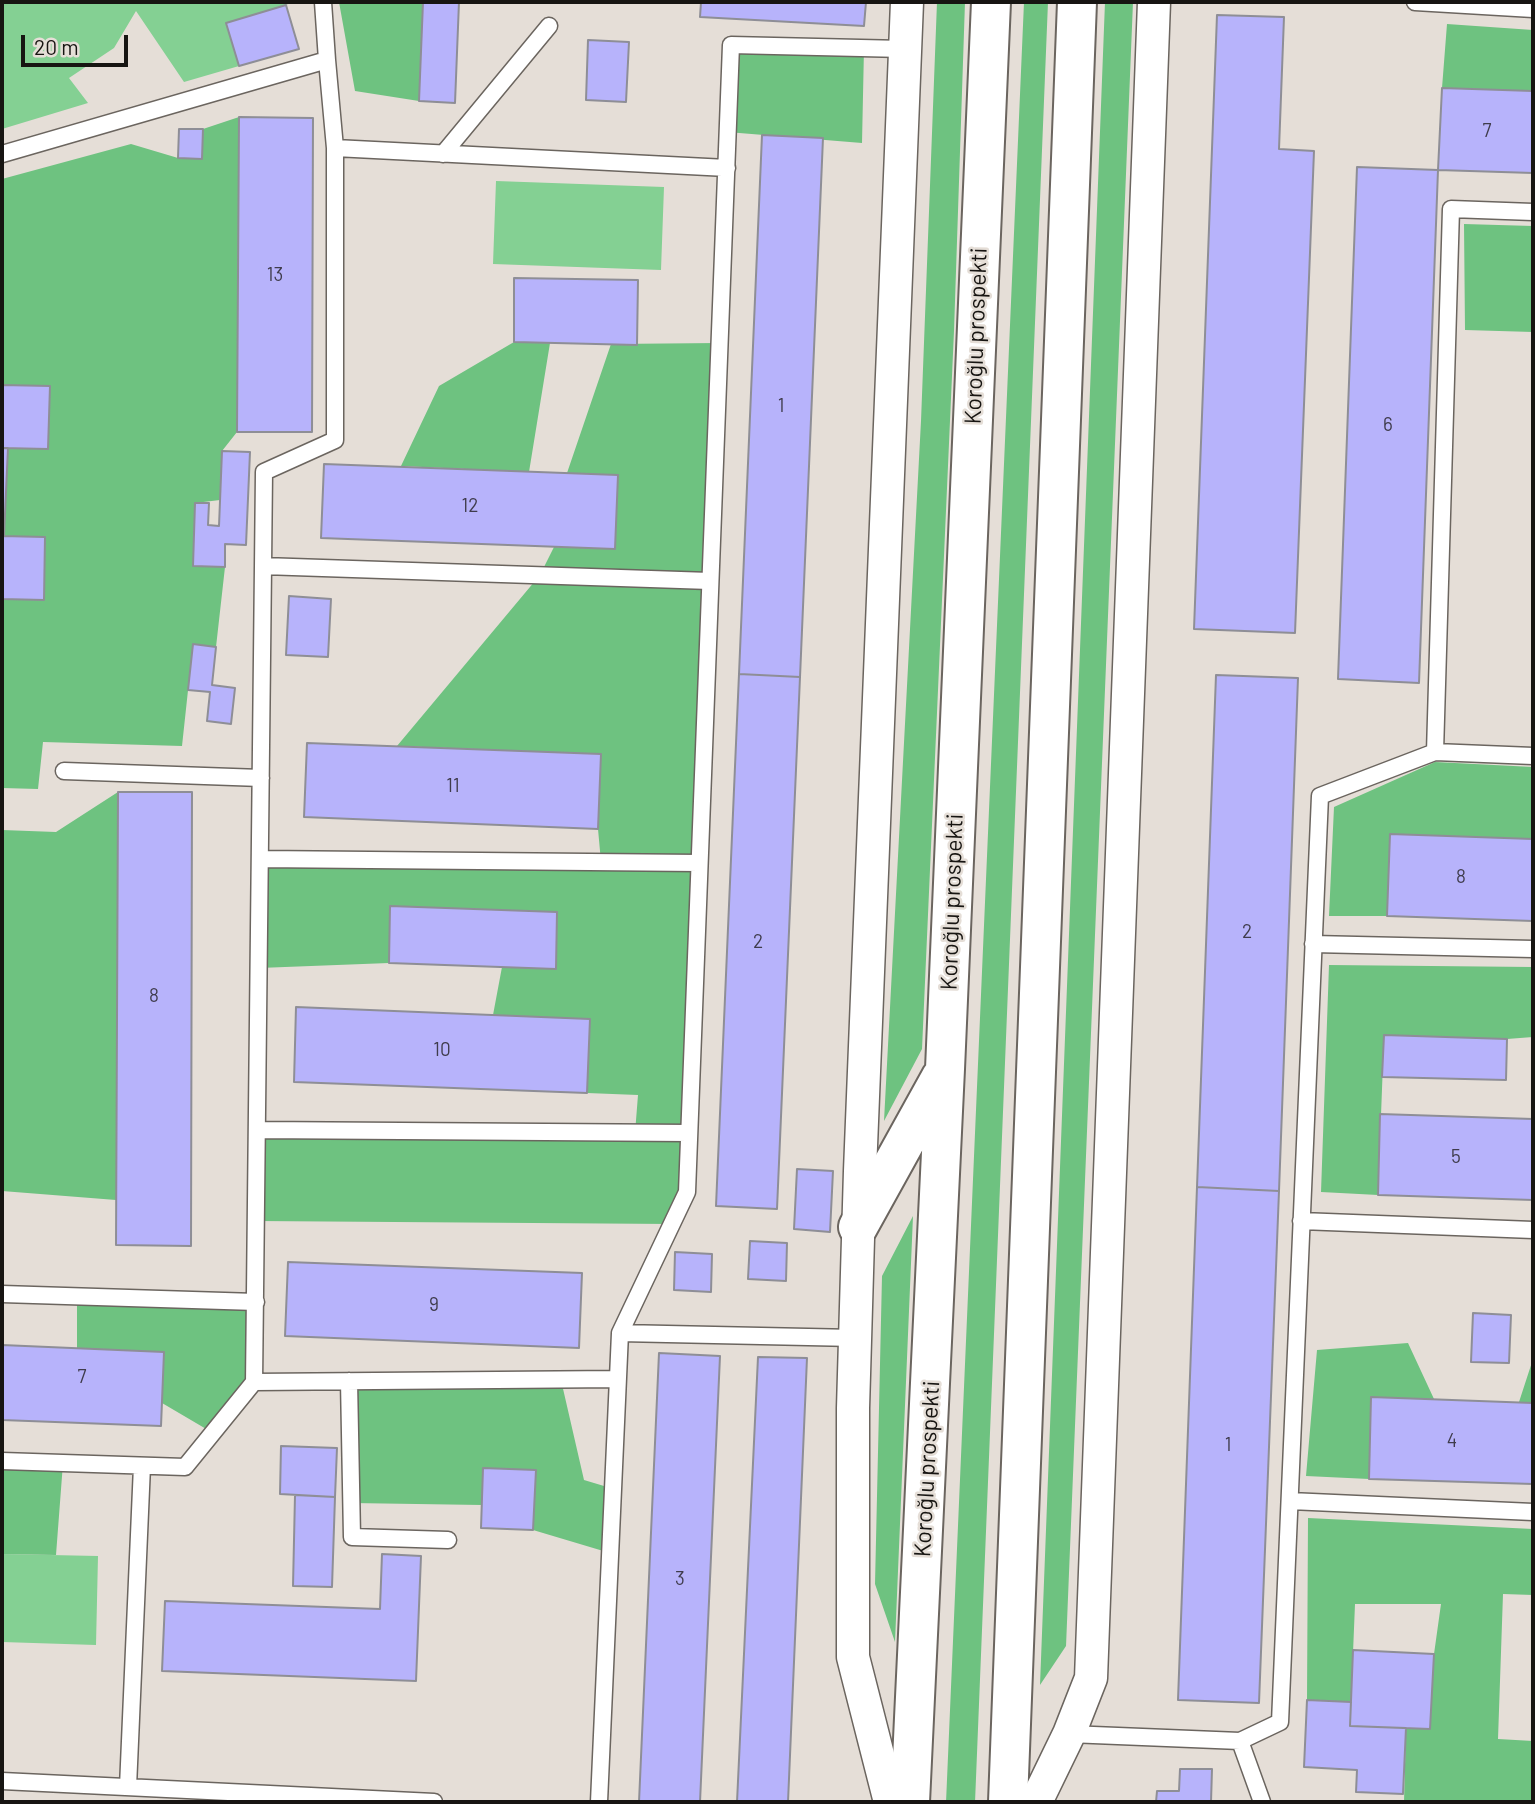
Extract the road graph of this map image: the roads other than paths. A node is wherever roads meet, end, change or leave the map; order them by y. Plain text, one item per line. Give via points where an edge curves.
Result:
1 (323, 2) edge
2 (906, 2) edge
3 (990, 2) edge
4 (1077, 2) edge
5 (1154, 2) edge
6 (1415, 2) edge
7 (1533, 9) edge
8 (549, 26) dead end
9 (904, 49) junction
10 (327, 60) junction
11 (335, 148) junction
12 (2, 154) edge
13 (443, 154) junction
14 (727, 168) junction
15 (1533, 212) edge
16 (263, 566) junction
17 (710, 581) junction
18 (1435, 752) junction
19 (1533, 756) edge
20 (64, 771) dead end
21 (261, 778) junction
22 (260, 859) junction
23 (699, 863) junction
24 (1313, 944) junction
25 (1533, 949) edge
26 (945, 1069) junction
27 (257, 1130) junction
28 (689, 1133) junction
29 (1301, 1221) junction
30 (858, 1227) junction
31 (1533, 1230) edge
32 (2, 1294) edge
33 (256, 1302) junction
34 (621, 1333) junction
35 (855, 1338) junction
36 (618, 1379) junction
37 (349, 1381) junction
38 (254, 1382) junction
39 (2, 1461) edge
40 (142, 1466) junction
41 (1290, 1501) junction
42 (1533, 1512) edge
43 (449, 1540) dead end
44 (1069, 1734) junction
45 (1240, 1741) junction
46 (2, 1781) edge
47 (128, 1787) junction
48 (222, 1797) edge
49 (434, 1802) edge
50 (599, 1802) edge
51 (890, 1802) edge
52 (910, 1802) edge
53 (1008, 1802) edge
54 (1036, 1802) edge
55 (1262, 1802) edge

1 - 10 lane
2 - 9 street
3 - 26 main road, Koroğlu prospekti
4 - 53 main road
5 - 44 street via 1091,1678
6 - 7 lane
8 - 13 lane
9 - 14 lane via 731,45
9 - 30 street
10 - 11 lane
10 - 12 lane
11 - 13 lane
11 - 16 lane via 335,440 264,472
13 - 14 lane
14 - 17 lane
15 - 18 lane via 1451,209
16 - 17 lane
16 - 21 lane
17 - 23 lane
18 - 19 lane
18 - 24 lane via 1320,796
20 - 21 lane
21 - 22 lane
22 - 23 lane
22 - 27 lane
23 - 28 lane
24 - 25 lane
24 - 29 lane
26 - 30 main road
26 - 52 main road, Koroğlu prospekti
27 - 28 lane
27 - 33 lane
28 - 34 lane via 687,1192
29 - 31 lane
29 - 41 lane
30 - 35 street
32 - 33 lane
33 - 38 lane
34 - 35 lane
34 - 36 lane
35 - 51 street via 853,1657
36 - 37 lane
36 - 50 lane
37 - 38 lane
37 - 43 lane via 352,1537
38 - 40 lane via 185,1467
39 - 40 lane
40 - 47 lane
41 - 42 lane
41 - 45 lane via 1280,1722
44 - 45 lane
44 - 54 street
45 - 55 lane
46 - 47 lane
47 - 48 lane
48 - 49 lane

